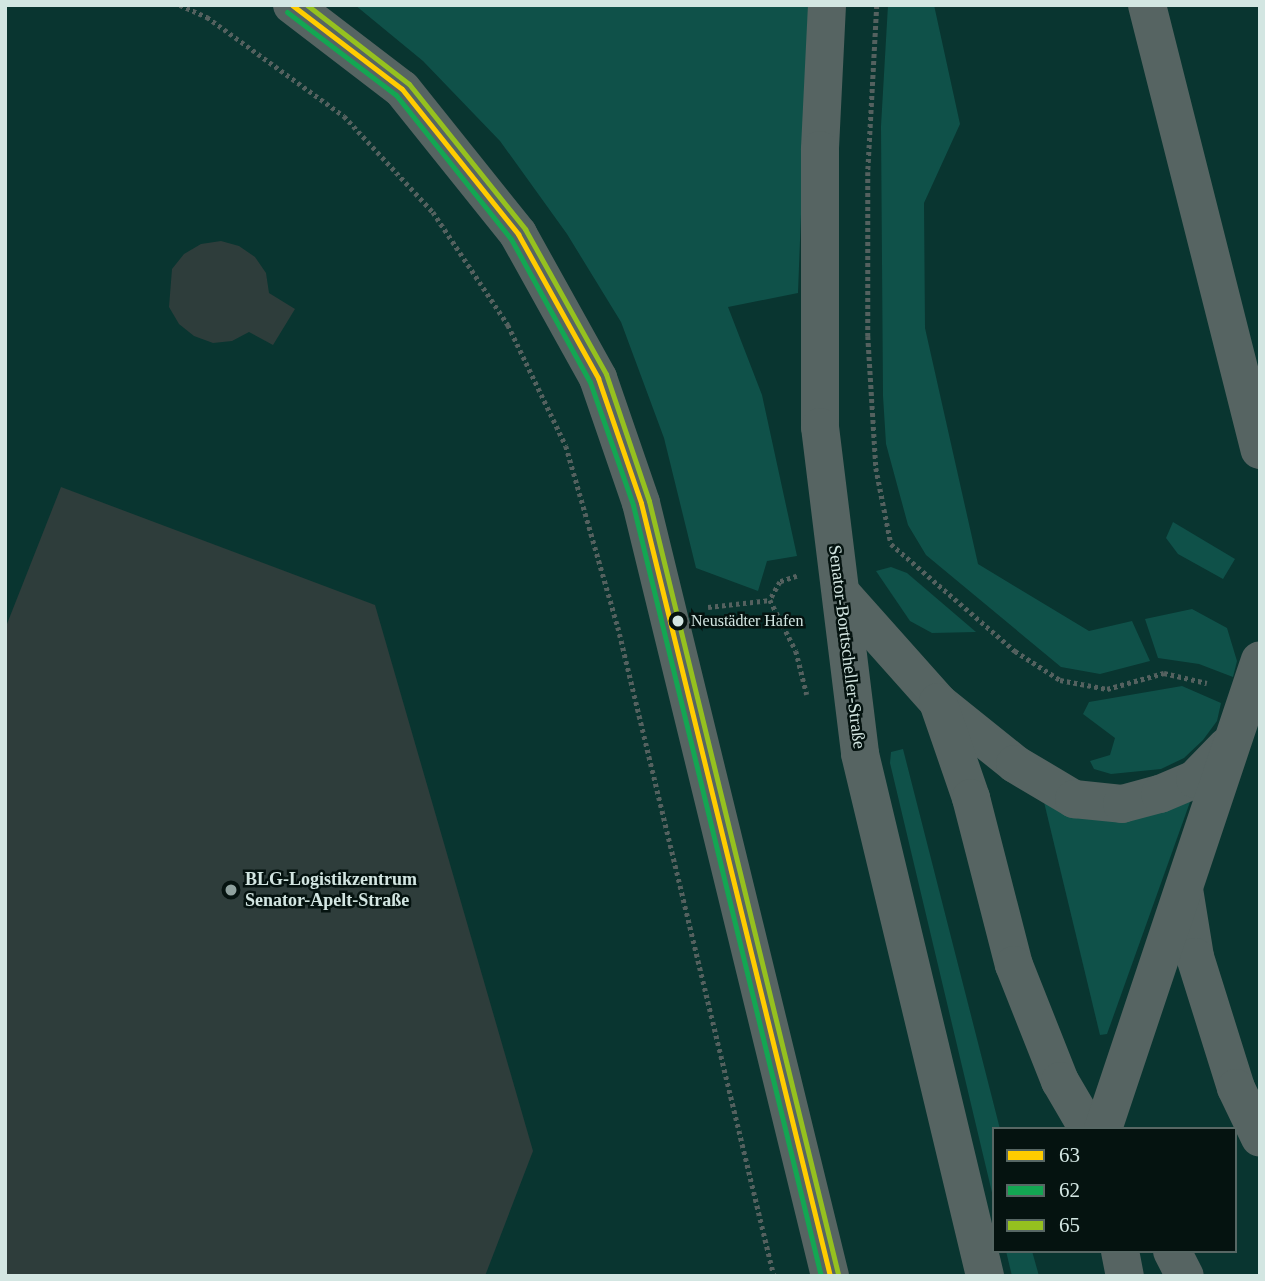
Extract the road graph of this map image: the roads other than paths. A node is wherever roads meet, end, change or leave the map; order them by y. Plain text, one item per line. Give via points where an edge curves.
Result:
1 (292, 5) edge
2 (827, 5) edge
3 (1147, 5) edge
4 (1260, 450) edge
5 (841, 593) junction
6 (1260, 661) edge
7 (938, 702) junction
8 (1231, 742) junction
9 (1183, 880) junction
10 (1210, 1003) junction
11 (1260, 1070) edge
12 (1087, 1127) edge
13 (1104, 1127) edge
14 (1260, 1138) edge
15 (1120, 1253) edge
16 (1173, 1253) edge
17 (830, 1276) edge
18 (985, 1276) edge
19 (1125, 1276) edge
20 (1185, 1276) edge

1 - 17 street via 402,89 518,234 598,378 641,503
2 - 5 street, Senator-Borttscheller-Straße via 820,150 820,427
3 - 4 street
5 - 7 street
5 - 18 street, Senator-Borttscheller-Straße via 860,754
6 - 8 street
7 - 8 street via 1015,764 1074,799 1122,804 1160,794 1195,779
7 - 12 street via 971,798 1014,965 1060,1081
8 - 9 street
9 - 10 street via 1195,957
9 - 13 street
10 - 11 street
10 - 14 street via 1236,1088
15 - 19 street
16 - 20 street

